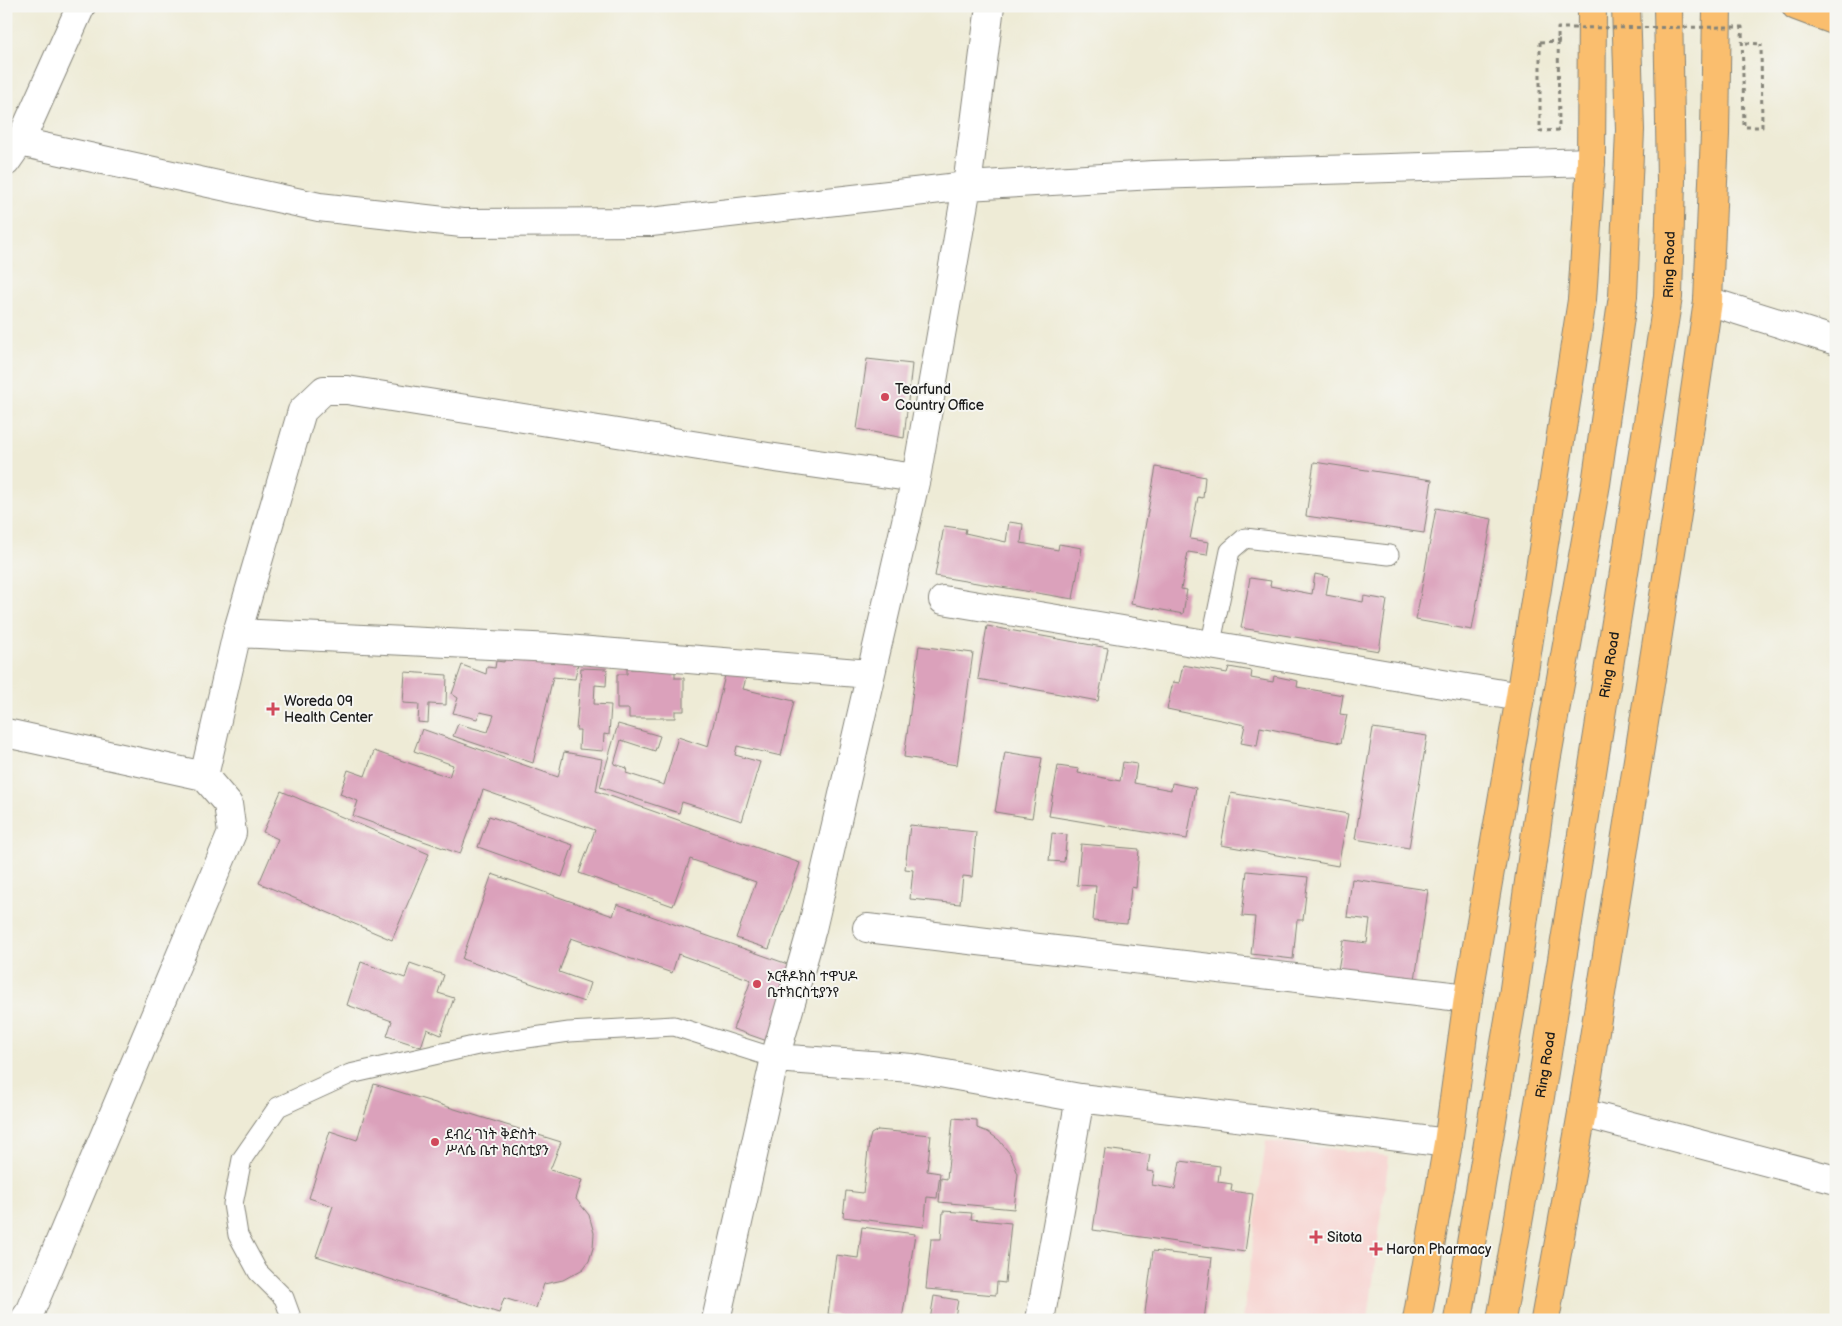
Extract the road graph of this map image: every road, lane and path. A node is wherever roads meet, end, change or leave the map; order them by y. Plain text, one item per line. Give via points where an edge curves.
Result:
1 (81, 6) edge
2 (990, 6) edge
3 (1592, 6) edge
4 (1626, 6) edge
5 (1668, 6) edge
6 (1716, 6) edge
7 (1796, 6) edge
8 (1836, 21) edge
9 (1540, 42) dead end
10 (1761, 44) dead end
11 (13, 152) edge
12 (1592, 162) junction
13 (967, 186) junction
14 (1708, 301) junction
15 (1836, 341) edge
16 (916, 478) junction
17 (1389, 555) dead end
18 (943, 600) dead end
19 (237, 633) junction
20 (1210, 647) junction
21 (870, 674) junction
22 (1520, 697) junction
23 (6, 733) edge
24 (204, 776) junction
25 (867, 928) dead end
26 (1468, 998) junction
27 (775, 1058) junction
28 (1080, 1098) junction
29 (1582, 1113) junction
30 (1448, 1143) junction
31 (1836, 1180) edge
32 (24, 1320) edge
33 (292, 1320) edge
34 (716, 1320) edge
35 (1040, 1320) edge
36 (1417, 1320) edge
37 (1458, 1320) edge
38 (1501, 1320) edge
39 (1545, 1320) edge

1 - 11 street
2 - 13 street
3 - 12 main road
4 - 37 main road via 1630,130 1623,296 1596,484 1545,767 1513,996
5 - 38 main road, Ring Road via 1671,180 1668,297 1542,1087
6 - 14 main road
7 - 8 main road
9 - 10 path, bridge via 1540,131 1559,130 1558,28 1742,27 1744,127 1762,127
11 - 13 street via 319,207 462,223 651,222
12 - 13 street via 1153,175
12 - 22 main road via 1582,300
13 - 16 street
14 - 15 street
14 - 29 main road
16 - 19 street via 347,390 324,390 302,410
16 - 21 street
17 - 20 lane via 1245,538 1230,551
18 - 20 street
19 - 21 street via 554,648
19 - 24 street
20 - 22 street
21 - 27 street via 812,929
22 - 26 main road
23 - 24 street
24 - 32 street via 228,804 232,833 32,1310
25 - 26 street
26 - 30 main road
27 - 28 street via 912,1068
27 - 33 lane via 674,1026 569,1032 478,1045 350,1074 278,1107 242,1159 233,1204 238,1235 258,1272 284,1298
27 - 34 street
28 - 30 street
28 - 35 street
29 - 31 street
29 - 39 main road
30 - 36 main road

